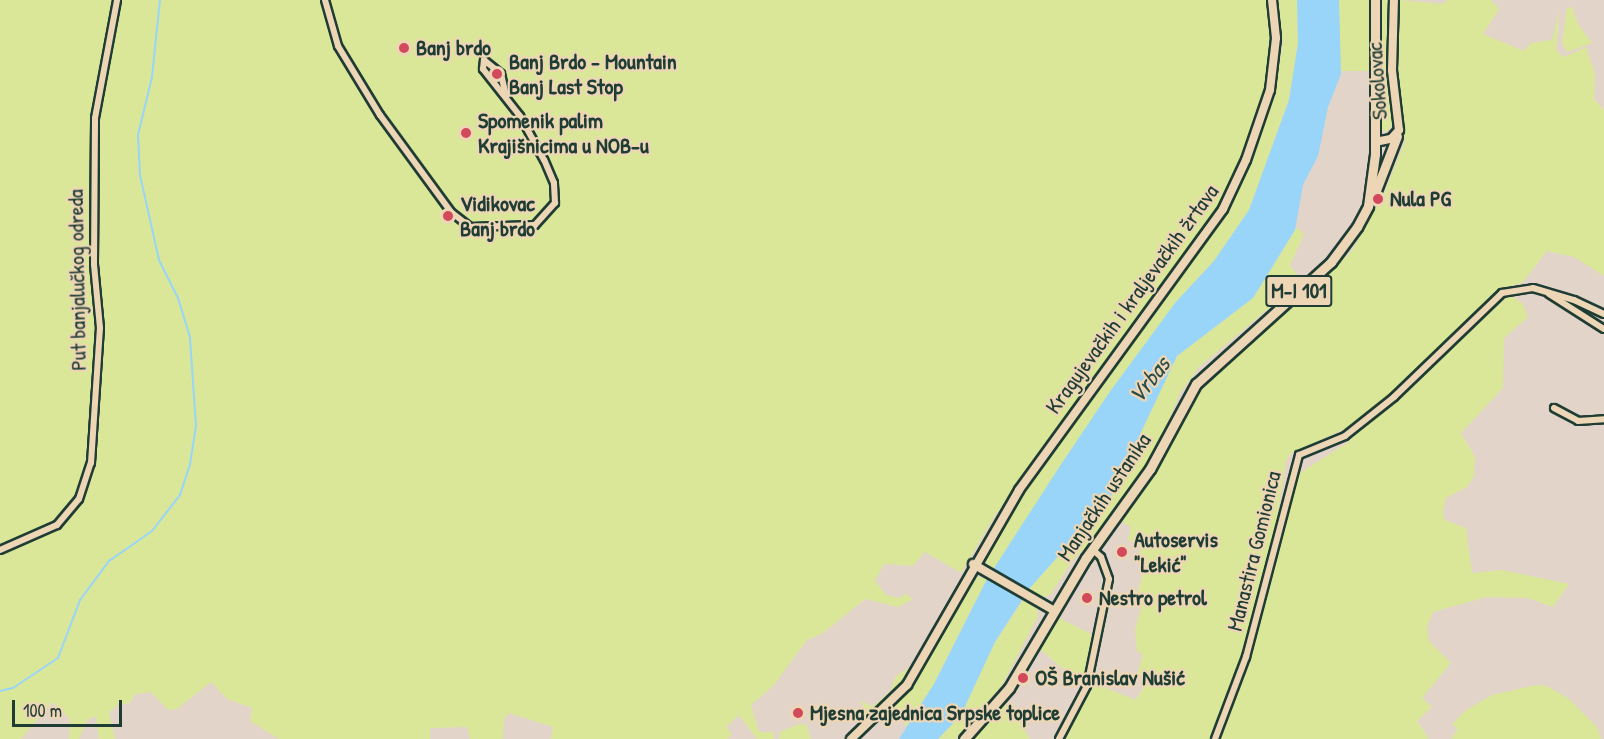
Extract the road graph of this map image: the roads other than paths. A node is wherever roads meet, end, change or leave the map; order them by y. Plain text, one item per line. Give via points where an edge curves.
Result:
1 (117, 0) edge
2 (325, 0) edge
3 (1272, 0) edge
4 (1375, 0) edge
5 (1394, 0) edge
6 (506, 96) junction
7 (1397, 136) junction
8 (1375, 142) junction
9 (1368, 206) junction
10 (1544, 290) junction
11 (1604, 314) edge
12 (1604, 329) edge
13 (1554, 408) dead end
14 (1604, 418) edge
15 (1092, 549) junction
16 (0, 550) edge
17 (973, 564) junction
18 (1053, 610) junction
19 (851, 739) edge
20 (964, 739) edge
21 (1059, 739) edge
22 (1215, 739) edge

1 - 16 street, Put banjalučkog odreda via 95,118 94,264 100,328 91,463 79,499 57,525
2 - 6 street via 338,46 380,115 451,212 470,227 534,225 555,203 554,183 544,160
3 - 17 street, Kragujevačkih i kraljevačkih žrtava via 1276,38 1270,90 1227,201 1019,490
4 - 8 main road, M-I 101
5 - 7 main road, Sokolovac via 1391,39 1400,124
6 - 6 street via 501,74 484,60 483,69
7 - 8 main road, Sokolovac
7 - 9 main road
8 - 9 main road, Manjačkih ustanika / M-I 101
9 - 15 main road, Manjačkih ustanika / M-I 101 via 1350,238 1330,262 1196,384 1150,469
10 - 11 street
10 - 12 street
10 - 22 street, Manastira Gomionica via 1522,288 1502,293 1394,397 1345,436 1299,455 1246,657
13 - 14 street via 1578,421
15 - 18 main road, Manjačkih ustanika / M-I 101
15 - 21 street via 1101,557 1109,579 1087,686
17 - 18 street
17 - 19 street, Kragujevačkih i kraljevačkih žrtava via 907,685
18 - 20 main road, Manjačkih ustanika / M-I 101 via 1009,688

